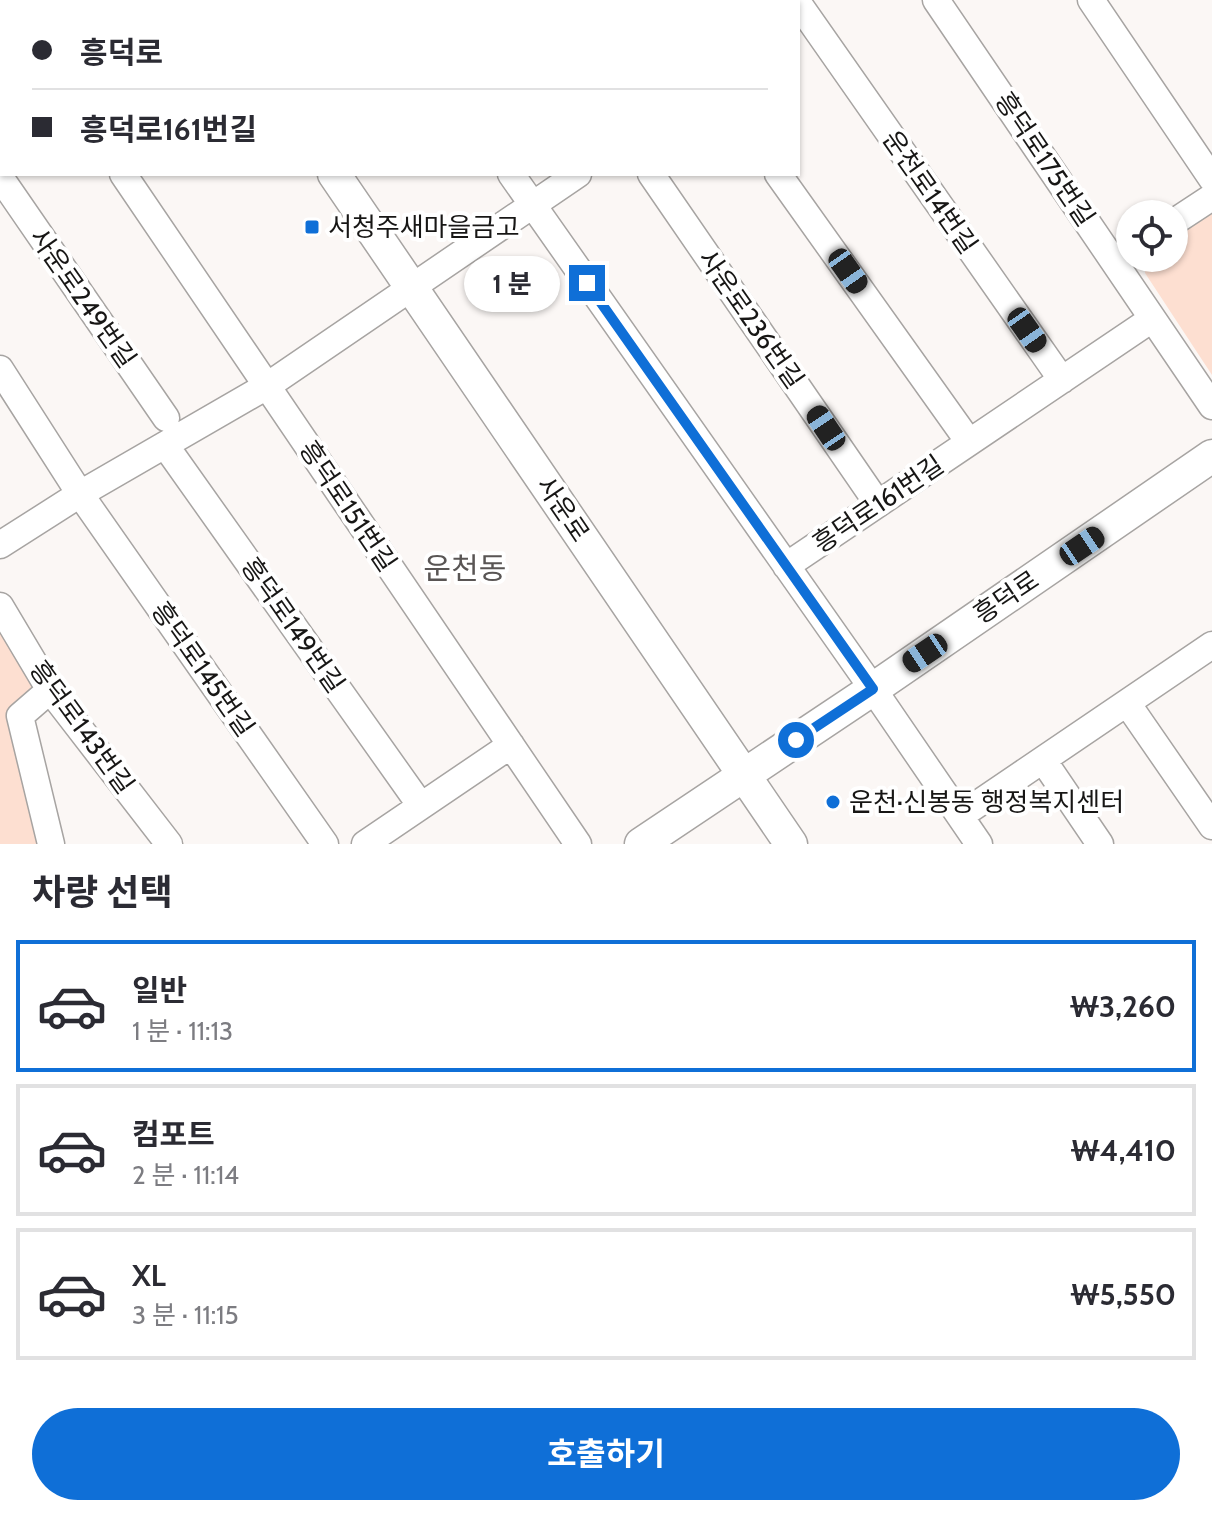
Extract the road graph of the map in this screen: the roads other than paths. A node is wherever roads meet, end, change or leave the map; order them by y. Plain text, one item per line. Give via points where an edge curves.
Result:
1 (936, 0) edge
2 (1091, 0) edge
3 (800, 6) edge
4 (124, 176) edge
5 (335, 176) edge
6 (512, 176) edge
7 (575, 176) edge
8 (652, 176) edge
9 (779, 176) edge
10 (0, 177) edge
11 (1212, 179) edge
12 (1212, 197) edge
13 (532, 205) junction
14 (1188, 213) edge
15 (1116, 248) edge
16 (1130, 272) edge
17 (411, 288) junction
18 (1152, 319) junction
19 (0, 369) edge
20 (1062, 380) junction
21 (267, 386) junction
22 (1212, 406) edge
23 (166, 418) dead end
24 (969, 442) junction
25 (165, 445) junction
26 (1212, 456) edge
27 (80, 494) junction
28 (878, 504) junction
29 (0, 545) edge
30 (786, 566) junction
31 (0, 606) edge
32 (1212, 645) edge
33 (873, 689) junction
34 (50, 690) junction
35 (1127, 703) junction
36 (511, 745) junction
37 (1043, 760) junction
38 (745, 774) junction
39 (421, 806) junction
40 (960, 816) junction
41 (1208, 820) edge
42 (51, 844) edge
43 (169, 844) edge
44 (325, 844) edge
45 (365, 844) edge
46 (578, 844) edge
47 (641, 844) edge
48 (791, 844) edge
49 (979, 844) edge
50 (1100, 844) edge

1 - 15 street, 흥덕로175번길
2 - 11 street
3 - 20 street, 운천로14번길
4 - 21 street, 흥덕로151번길
5 - 17 street, 사운로
6 - 13 street, 흥덕로161번길
7 - 13 street
8 - 28 street, 사운로236번길
9 - 24 street
10 - 23 street, 사운로249번길
12 - 14 street
13 - 17 street
13 - 30 street, 흥덕로161번길
16 - 18 street, 흥덕로175번길
17 - 21 street
17 - 38 street, 사운로
18 - 20 street
18 - 22 street, 흥덕로175번길
19 - 27 street
20 - 24 street
21 - 25 street
21 - 36 street, 흥덕로151번길
24 - 28 street, 흥덕로161번길
25 - 27 street
25 - 39 street, 흥덕로149번길
26 - 33 street, 흥덕로
27 - 29 street
27 - 44 street, 흥덕로145번길
28 - 30 street, 흥덕로161번길
30 - 33 street, 흥덕로161번길
31 - 34 street, 흥덕로143번길
32 - 35 street
33 - 38 street, 흥덕로
33 - 40 street, 흥덕로161번길
34 - 42 street via 20,716
34 - 43 street, 흥덕로143번길
35 - 37 street
35 - 41 street
36 - 39 street
36 - 46 street, 흥덕로151번길
37 - 40 street
37 - 50 street
38 - 47 street, 흥덕로
38 - 48 street, 사운로
39 - 45 street
40 - 49 street, 흥덕로161번길

